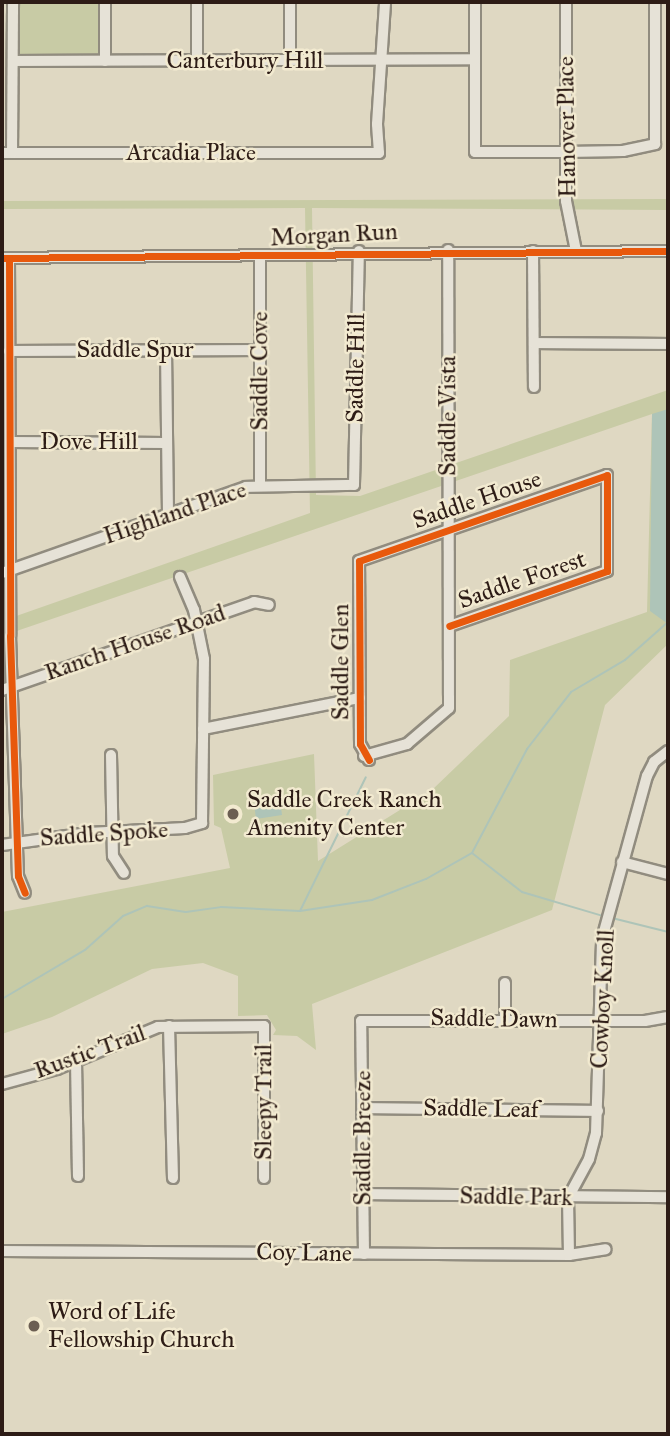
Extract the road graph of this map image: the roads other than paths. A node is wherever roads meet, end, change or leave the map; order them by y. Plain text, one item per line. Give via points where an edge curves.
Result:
1 (13, 2) edge
2 (105, 2) edge
3 (197, 2) edge
4 (290, 2) edge
5 (385, 2) edge
6 (475, 2) edge
7 (566, 2) edge
8 (655, 2) edge
9 (475, 59) junction
10 (290, 60) junction
11 (384, 60) junction
12 (14, 61) junction
13 (105, 61) junction
14 (197, 61) junction
15 (566, 152) junction
16 (7, 153) edge
17 (447, 250) junction
18 (359, 251) junction
19 (533, 251) junction
20 (576, 251) junction
21 (668, 251) edge
22 (260, 257) junction
23 (5, 258) edge
24 (534, 343) junction
25 (668, 344) edge
26 (166, 350) junction
27 (260, 350) junction
28 (9, 351) junction
29 (534, 387) dead end
30 (10, 442) junction
31 (167, 443) junction
32 (260, 484) junction
33 (354, 485) joint
34 (168, 514) junction
35 (449, 531) junction
36 (359, 561) joint
37 (6, 571) edge
38 (607, 571) joint
39 (180, 577) dead end
40 (269, 605) dead end
41 (196, 622) junction
42 (449, 626) junction
43 (13, 686) junction
44 (2, 690) edge
45 (360, 698) junction
46 (203, 729) junction
47 (668, 751) edge
48 (111, 755) dead end
49 (367, 758) joint
50 (111, 832) junction
51 (16, 841) junction
52 (3, 844) edge
53 (622, 862) junction
54 (124, 873) dead end
55 (668, 874) edge
56 (25, 893) dead end
57 (505, 982) dead end
58 (668, 1017) edge
59 (505, 1019) junction
60 (598, 1020) junction
61 (362, 1021) joint
62 (169, 1026) junction
63 (264, 1026) joint
64 (76, 1061) junction
65 (2, 1084) edge
66 (364, 1108) junction
67 (598, 1111) junction
68 (78, 1176) dead end
69 (173, 1178) dead end
70 (264, 1178) dead end
71 (363, 1194) junction
72 (668, 1197) edge
73 (568, 1198) junction
74 (606, 1249) dead end
75 (2, 1251) edge
76 (364, 1254) junction
77 (569, 1255) junction

1 - 12 street
2 - 13 street
3 - 14 street
4 - 10 street
5 - 11 street
6 - 9 street
7 - 15 street, Hanover Place
8 - 15 street via 655,144 624,151
9 - 11 street, Canterbury Hill
9 - 15 street via 475,152
10 - 11 street, Canterbury Hill
10 - 14 street, Canterbury Hill
11 - 16 street, Arcadia Place via 377,124 379,153
12 - 13 street, Canterbury Hill
12 - 16 street
13 - 14 street, Canterbury Hill
15 - 20 street, Hanover Place via 566,205
17 - 18 street, Morgan Run
17 - 19 street, Morgan Run
17 - 35 street, Saddle Vista
18 - 22 street, Morgan Run
18 - 33 street, Saddle Hill
19 - 20 street, Morgan Run
19 - 24 street
20 - 21 street, Morgan Run
22 - 23 street, Morgan Run
22 - 27 street, Saddle Cove
23 - 28 street
24 - 25 street
24 - 29 street
26 - 27 street, Saddle Spur
26 - 28 street, Saddle Spur
26 - 31 street
27 - 32 street, Saddle Cove
28 - 30 street
30 - 31 street, Dove Hill
30 - 37 street
31 - 34 street
32 - 33 street, Highland Place
32 - 34 street, Highland Place
34 - 37 street, Highland Place
35 - 36 street, Saddle House
35 - 38 street, Saddle House via 607,475
35 - 42 street, Saddle Vista
36 - 45 street, Saddle Glen
37 - 43 street
38 - 42 street, Saddle Forest
39 - 41 street
40 - 41 street, Ranch House Road via 254,602
41 - 43 street, Ranch House Road
41 - 46 street via 204,659
42 - 49 street, Saddle Vista via 449,708 407,744
43 - 44 street, Ranch House Road
43 - 51 street
45 - 46 street
45 - 49 street, Saddle Glen
46 - 50 street, Saddle Spoke via 202,823
47 - 53 street, Cowboy Knoll via 654,762 647,776
48 - 50 street
50 - 51 street, Saddle Spoke
50 - 54 street via 113,856
51 - 52 street, Saddle Spoke
51 - 56 street via 18,876
53 - 55 street
53 - 60 street, Cowboy Knoll via 602,939
57 - 59 street
58 - 60 street, Saddle Dawn
59 - 60 street, Saddle Dawn
59 - 61 street, Saddle Dawn
60 - 67 street, Cowboy Knoll
61 - 66 street, Saddle Breeze
62 - 63 street, Rustic Trail
62 - 64 street, Rustic Trail via 139,1033
62 - 69 street
63 - 70 street, Sleepy Trail
64 - 65 street, Rustic Trail
64 - 68 street
66 - 67 street, Saddle Leaf
66 - 71 street, Saddle Breeze
67 - 73 street, Cowboy Knoll via 589,1159
71 - 73 street, Saddle Park
71 - 76 street, Saddle Breeze
72 - 73 street, Saddle Park
73 - 77 street, Cowboy Knoll
74 - 77 street, Coy Lane
75 - 76 street, Coy Lane
76 - 77 street, Coy Lane

